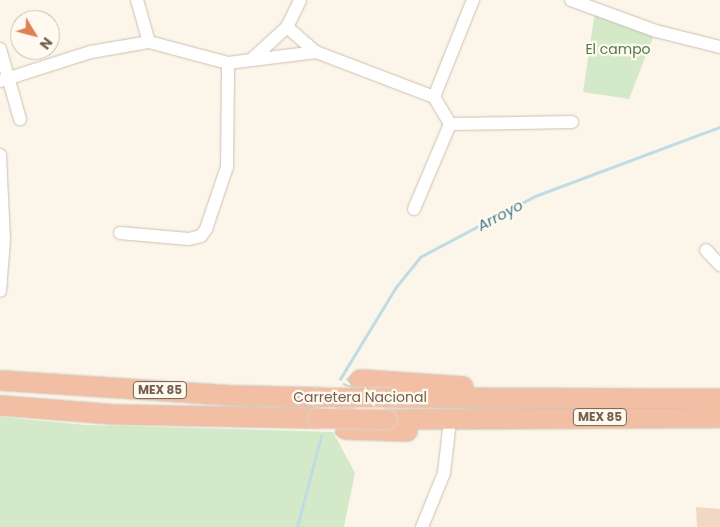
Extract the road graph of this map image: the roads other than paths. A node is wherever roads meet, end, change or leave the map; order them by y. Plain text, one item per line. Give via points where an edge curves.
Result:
1 (137, 0) edge
2 (300, 0) edge
3 (473, 0) edge
4 (571, 0) edge
5 (287, 28) junction
6 (149, 42) junction
7 (720, 47) edge
8 (0, 49) edge
9 (316, 52) junction
10 (251, 60) junction
11 (228, 63) junction
12 (5, 79) edge
13 (434, 97) junction
14 (20, 119) dead end
15 (572, 122) dead end
16 (450, 124) junction
17 (0, 155) edge
18 (414, 209) dead end
19 (120, 233) dead end
20 (706, 250) dead end
21 (720, 265) edge
22 (0, 291) edge
23 (360, 379) dead end
24 (0, 380) edge
25 (720, 398) edge
26 (514, 399) junction
27 (0, 405) edge
28 (720, 417) edge
29 (481, 418) junction
30 (345, 429) dead end
31 (449, 429) junction
32 (422, 527) edge

1 - 6 street
2 - 5 street
3 - 13 street
4 - 7 street via 656,31
5 - 9 street
5 - 10 street
6 - 11 street
6 - 12 street via 91,52
8 - 12 street
9 - 10 street
9 - 13 street
10 - 11 street
11 - 19 street via 227,168 202,236 188,240
12 - 14 street
13 - 16 street
15 - 16 street
16 - 18 street
17 - 22 street via 4,240
20 - 21 street
23 - 26 highway, MEX 85 via 493,388
24 - 26 highway, Carretera Nacional / MEX 85, bridge via 235,395
25 - 26 highway, Carretera Nacional / MEX 85
27 - 29 highway, Carretera Nacional / MEX 85, bridge via 114,414
28 - 29 highway, Carretera Nacional / MEX 85
29 - 31 highway, MEX 85
30 - 31 highway, MEX 85
31 - 32 street via 444,473

